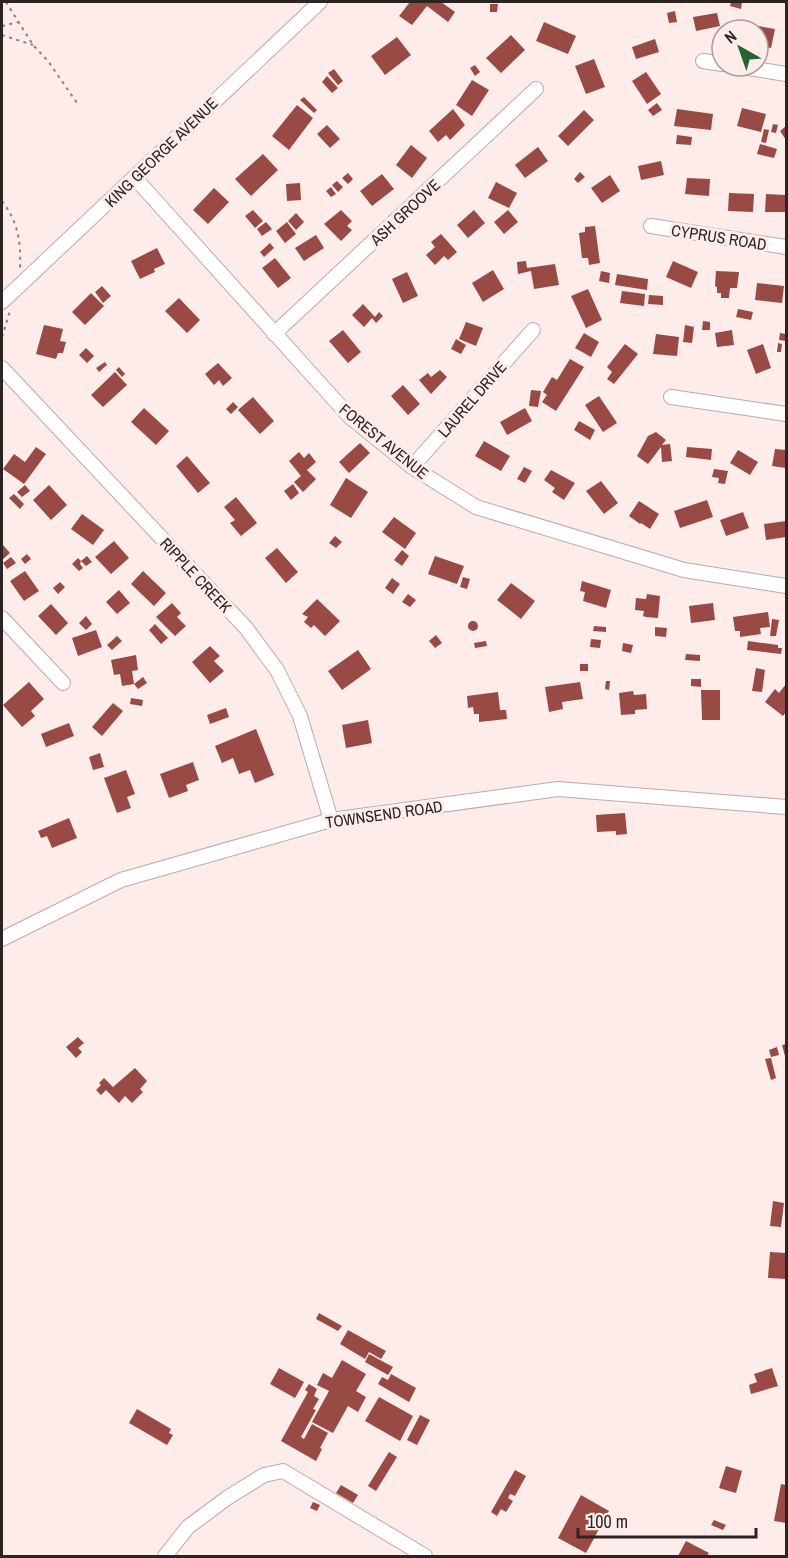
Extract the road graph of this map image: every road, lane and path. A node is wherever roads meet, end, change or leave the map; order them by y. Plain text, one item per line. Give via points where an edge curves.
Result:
1 (6, 2) edge
2 (320, 2) edge
3 (19, 22) junction
4 (2, 26) edge
5 (2, 35) edge
6 (33, 45) junction
7 (703, 61) dead end
8 (710, 62) edge
9 (770, 71) edge
10 (786, 74) edge
11 (536, 89) dead end
12 (77, 103) dead end
13 (135, 178) junction
14 (2, 201) edge
15 (651, 226) dead end
16 (786, 247) edge
17 (18, 286) junction
18 (2, 302) edge
19 (533, 330) dead end
20 (274, 334) junction
21 (2, 368) edge
22 (671, 397) dead end
23 (786, 414) edge
24 (412, 467) junction
25 (786, 586) edge
26 (2, 618) edge
27 (63, 682) dead end
28 (786, 807) edge
29 (331, 820) junction
30 (2, 939) edge
31 (165, 1557) edge
32 (425, 1557) edge

1 - 3 path
2 - 13 street, KING GEORGE AVENUE
3 - 4 path
3 - 6 path
5 - 6 path
6 - 12 path
7 - 8 street
9 - 10 street
11 - 20 street, ASH GROOVE
13 - 17 street, KING GEORGE AVENUE
13 - 20 street, FOREST AVENUE
14 - 17 path via 13,215 21,246
15 - 16 street, CYPRUS ROAD
17 - 18 street, KING GEORGE AVENUE
19 - 24 street, LAUREL DRIVE
20 - 24 street, FOREST AVENUE via 350,417
21 - 29 street, RIPPLE CREEK via 246,628 277,669 300,716
22 - 23 street
24 - 25 street, FOREST AVENUE via 476,507 684,570
26 - 27 street
28 - 29 street, TOWNSEND ROAD via 558,789
29 - 30 street, TOWNSEND ROAD via 121,880
31 - 32 street via 188,1527 219,1504 264,1475 283,1471

